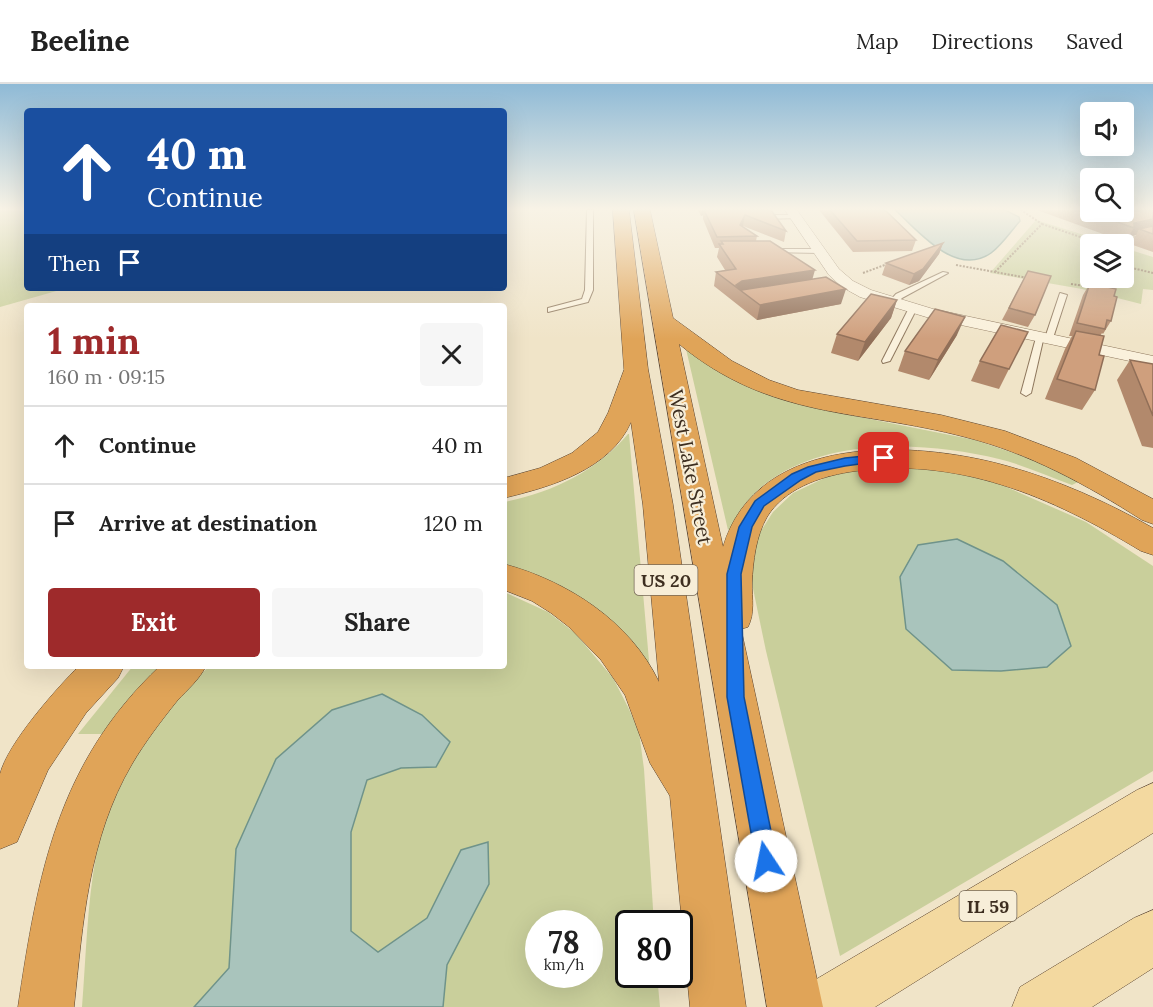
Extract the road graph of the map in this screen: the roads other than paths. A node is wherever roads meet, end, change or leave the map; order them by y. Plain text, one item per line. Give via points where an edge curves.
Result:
1 (589, 253) edge
2 (625, 253) edge
3 (650, 253) edge
4 (820, 253) edge
5 (945, 273) dead end
6 (1063, 295) dead end
7 (892, 303) junction
8 (913, 308) junction
9 (551, 310) dead end
10 (663, 320) junction
11 (1044, 337) junction
12 (886, 361) dead end
13 (1153, 362) edge
14 (636, 369) junction
15 (1026, 393) dead end
16 (507, 487) edge
17 (1153, 513) edge
18 (1153, 543) edge
19 (507, 578) edge
20 (101, 669) edge
21 (183, 669) edge
22 (735, 697) junction
23 (692, 791) junction
24 (1153, 806) edge
25 (0, 825) edge
26 (1153, 937) edge
27 (46, 1007) edge
28 (718, 1007) edge
29 (795, 1007) edge
30 (823, 1007) edge
31 (1040, 1007) edge

1 - 9 lane via 589,290 585,300
2 - 14 highway, West Lake Street / US 20
3 - 10 highway, West Lake Street / US 20
4 - 7 street via 840,282
5 - 7 lane
6 - 11 lane
7 - 8 street
8 - 11 street
8 - 12 lane
10 - 17 highway via 707,355 760,384 841,407 972,430 1084,472
10 - 22 highway, West Lake Street / US 20
11 - 13 street
11 - 15 lane
14 - 16 highway via 615,427 603,442 568,467
14 - 23 highway, West Lake Street / US 20 via 658,505
18 - 22 highway via 1063,495 950,461 862,458 813,470 779,488 760,504 746,527 734,574
19 - 23 highway via 538,589 577,611 610,645 640,684 663,746
20 - 25 highway via 72,700 32,756
21 - 27 highway via 150,702 123,738 99,781 72,849 60,902
22 - 29 highway, West Lake Street / US 20
23 - 28 highway, West Lake Street / US 20
24 - 30 main road, IL 59
26 - 31 main road

